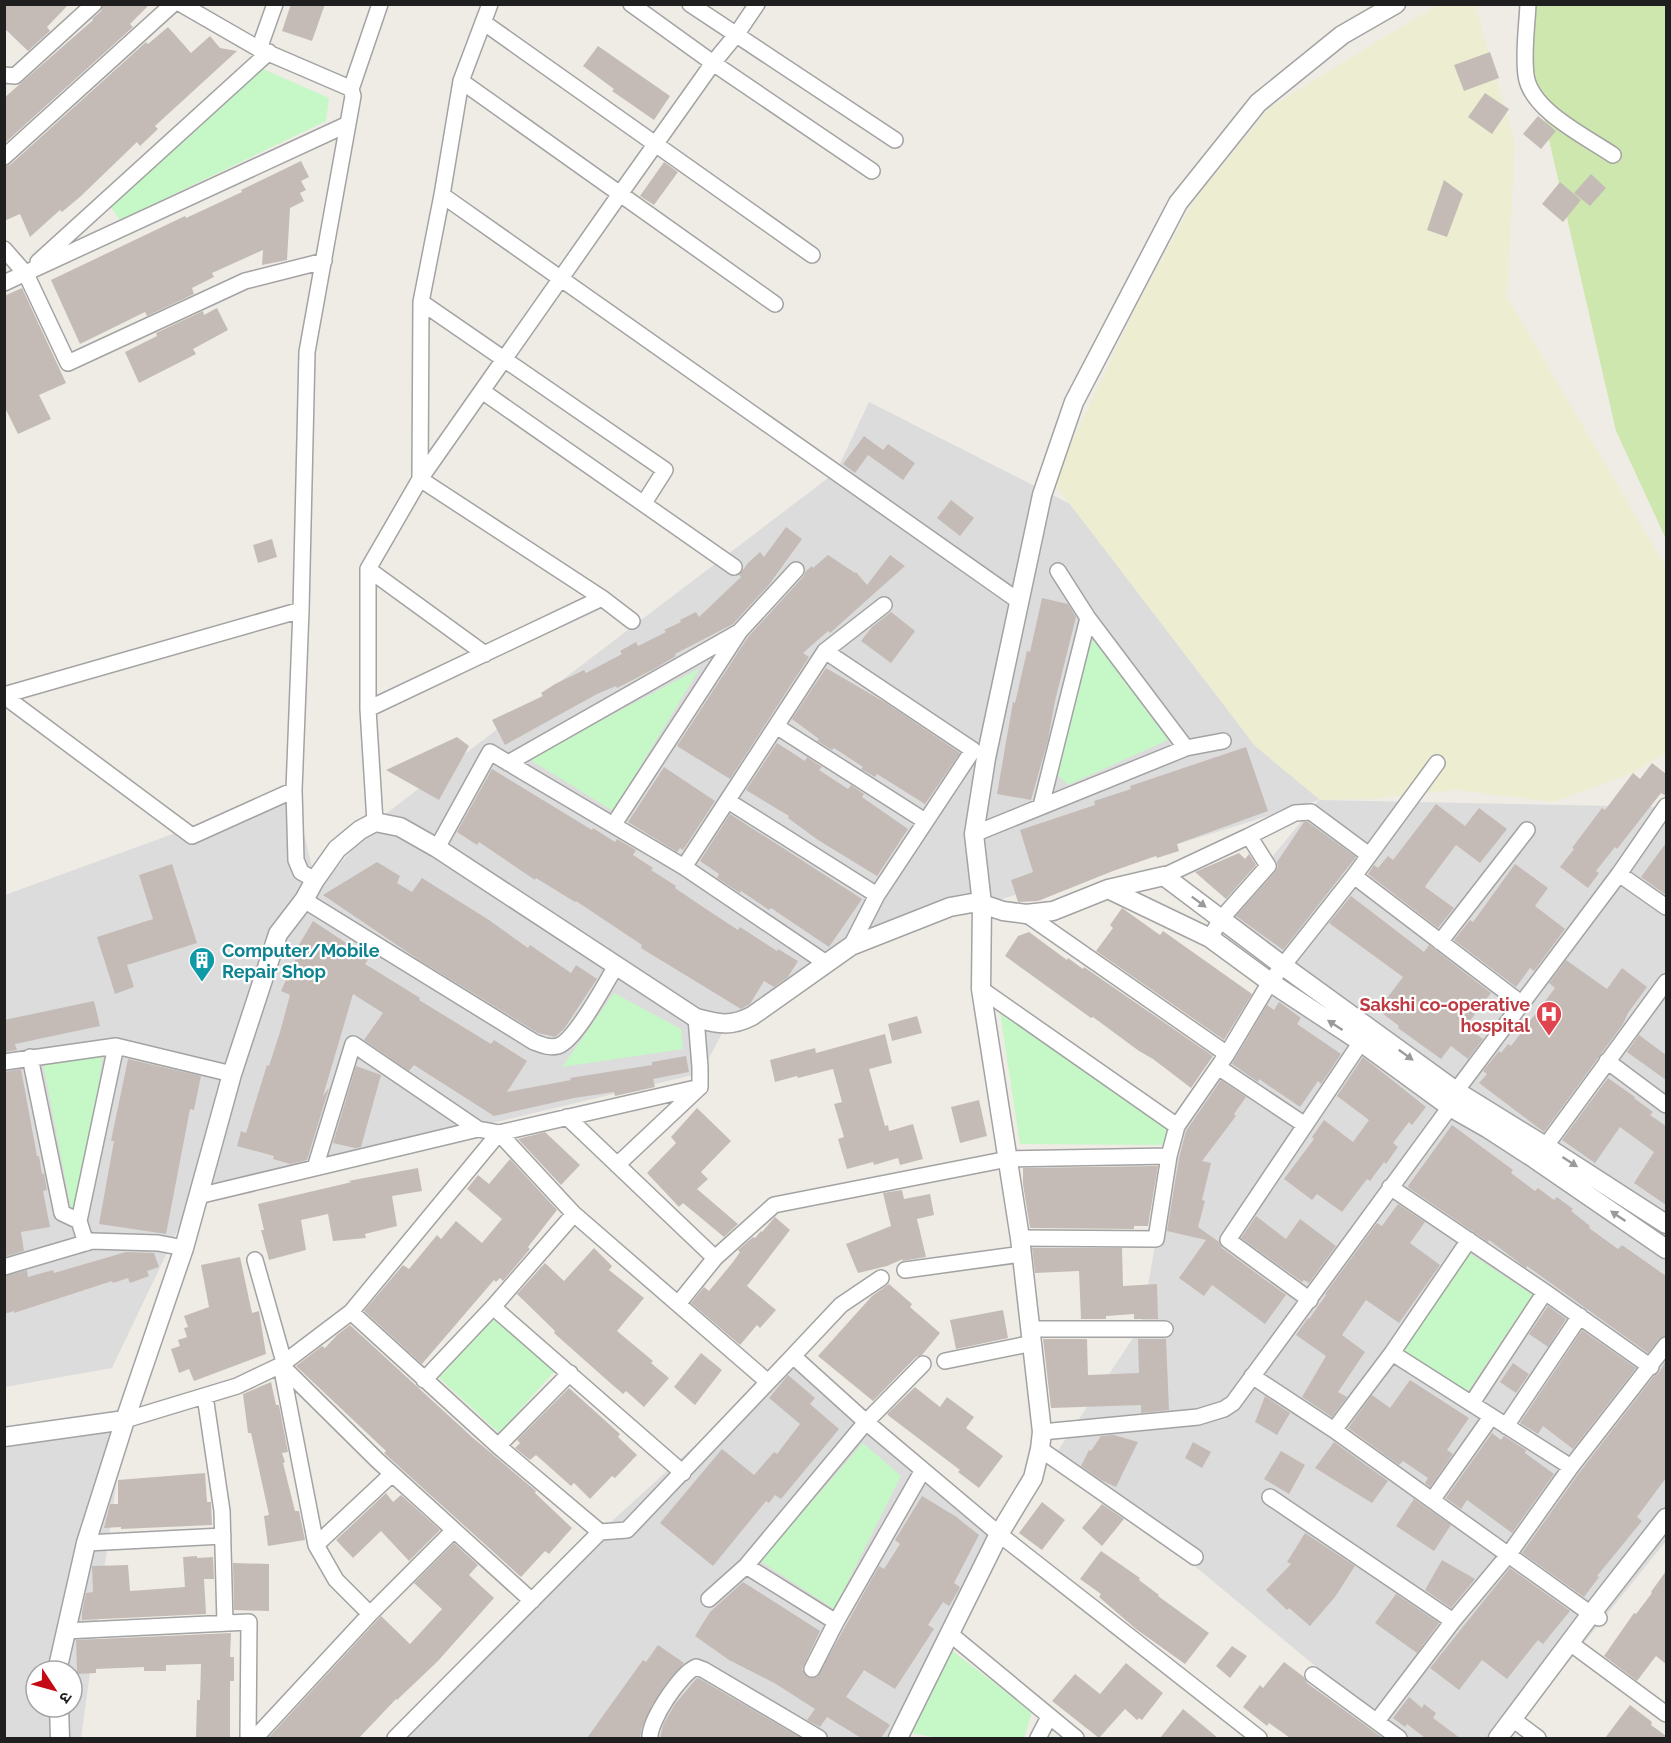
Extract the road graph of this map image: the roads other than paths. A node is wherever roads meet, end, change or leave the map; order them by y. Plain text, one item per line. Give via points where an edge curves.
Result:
1 (173, 4) edge
2 (181, 4) edge
3 (275, 4) edge
4 (380, 4) edge
5 (490, 4) edge
6 (631, 4) edge
7 (690, 4) edge
8 (758, 4) edge
9 (1396, 4) edge
10 (1528, 4) edge
11 (84, 8) edge
12 (483, 22) junction
13 (736, 35) junction
14 (264, 50) junction
15 (713, 63) junction
16 (4, 75) edge
17 (461, 81) junction
18 (351, 89) junction
19 (348, 124) junction
20 (895, 140) dead end
21 (656, 143) junction
22 (1613, 154) dead end
23 (4, 157) edge
24 (872, 171) dead end
25 (620, 194) junction
26 (442, 195) junction
27 (4, 249) edge
28 (812, 255) dead end
29 (324, 261) junction
30 (26, 274) junction
31 (561, 277) junction
32 (4, 283) edge
33 (422, 302) junction
34 (775, 304) dead end
35 (505, 359) junction
36 (482, 391) junction
37 (420, 479) junction
38 (644, 503) junction
39 (734, 567) dead end
40 (368, 569) junction
41 (796, 570) dead end
42 (1058, 571) dead end
43 (602, 598) junction
44 (1020, 602) junction
45 (884, 605) dead end
46 (301, 610) junction
47 (1088, 618) junction
48 (632, 621) dead end
49 (740, 631) junction
50 (825, 651) junction
51 (485, 654) junction
52 (4, 695) edge
53 (368, 709) junction
54 (776, 726) junction
55 (1223, 741) dead end
56 (1186, 748) junction
57 (980, 754) junction
58 (508, 763) junction
59 (1437, 763) dead end
60 (294, 790) junction
61 (728, 801) junction
62 (1041, 806) junction
63 (1666, 806) edge
64 (925, 821) junction
65 (375, 822) junction
66 (614, 824) junction
67 (1527, 830) dead end
68 (974, 834) junction
69 (1249, 836) junction
70 (437, 848) junction
71 (1370, 855) junction
72 (684, 867) junction
73 (1619, 874) junction
74 (1164, 876) junction
75 (1354, 876) junction
76 (315, 880) junction
77 (1108, 889) junction
78 (877, 895) junction
79 (304, 900) junction
80 (981, 904) junction
81 (1666, 907) edge
82 (1026, 914) junction
83 (1221, 919) junction
84 (1210, 938) junction
85 (1440, 942) junction
86 (850, 946) junction
87 (826, 963) junction
88 (616, 966) junction
89 (1282, 966) junction
90 (1270, 982) junction
91 (1666, 982) edge
92 (981, 989) junction
93 (1522, 1004) junction
94 (696, 1018) junction
95 (1361, 1042) junction
96 (116, 1046) junction
97 (30, 1057) junction
98 (1223, 1061) junction
99 (1607, 1061) junction
100 (4, 1062) edge
101 (232, 1074) junction
102 (700, 1087) junction
103 (1453, 1099) junction
104 (1666, 1105) edge
105 (567, 1117) junction
106 (1305, 1125) junction
107 (1177, 1126) junction
108 (478, 1129) junction
109 (499, 1133) junction
110 (1540, 1153) junction
111 (1169, 1156) junction
112 (1008, 1159) junction
113 (617, 1165) junction
114 (315, 1168) junction
115 (1390, 1187) junction
116 (198, 1196) junction
117 (574, 1214) junction
118 (79, 1221) junction
119 (1666, 1224) edge
120 (1469, 1240) junction
121 (86, 1243) junction
122 (1021, 1246) junction
123 (184, 1248) junction
124 (1666, 1249) edge
125 (715, 1258) junction
126 (255, 1260) dead end
127 (4, 1267) edge
128 (905, 1270) dead end
129 (881, 1278) dead end
130 (1545, 1292) junction
131 (1310, 1300) junction
132 (678, 1304) junction
133 (493, 1307) junction
134 (351, 1312) junction
135 (1580, 1316) junction
136 (1165, 1329) dead end
137 (1032, 1336) junction
138 (1666, 1345) edge
139 (1392, 1353) junction
140 (793, 1356) junction
141 (945, 1361) dead end
142 (283, 1363) junction
143 (923, 1364) dead end
144 (1651, 1366) junction
145 (570, 1373) junction
146 (1252, 1376) junction
147 (424, 1380) junction
148 (768, 1383) junction
149 (205, 1396) junction
150 (1472, 1403) junction
151 (1491, 1417) junction
152 (125, 1420) junction
153 (866, 1422) junction
154 (1506, 1426) junction
155 (1334, 1430) junction
156 (4, 1437) edge
157 (1041, 1441) junction
158 (498, 1446) junction
159 (1571, 1467) junction
160 (923, 1470) junction
161 (683, 1473) junction
162 (392, 1474) junction
163 (1270, 1497) dead end
164 (1433, 1499) junction
165 (1666, 1518) edge
166 (454, 1530) junction
167 (600, 1532) junction
168 (999, 1534) junction
169 (223, 1536) junction
170 (1666, 1537) edge
171 (86, 1543) junction
172 (316, 1545) junction
173 (1509, 1554) junction
174 (1195, 1557) dead end
175 (746, 1566) junction
176 (708, 1599) dead end
177 (532, 1601) junction
178 (370, 1614) junction
179 (1595, 1616) junction
180 (1453, 1621) junction
181 (836, 1622) junction
182 (225, 1623) junction
183 (65, 1631) junction
184 (949, 1634) junction
185 (1573, 1646) junction
186 (59, 1659) edge
187 (812, 1669) dead end
188 (1312, 1675) dead end
189 (1665, 1710) edge
190 (1049, 1716) junction
191 (59, 1719) edge
192 (1377, 1721) junction
193 (1519, 1724) junction
194 (60, 1738) edge
195 (248, 1738) edge
196 (255, 1738) edge
197 (395, 1738) edge
198 (650, 1738) edge
199 (819, 1738) edge
200 (898, 1738) edge
201 (1038, 1738) edge
202 (1076, 1738) edge
203 (1259, 1738) edge
204 (1399, 1738) edge
205 (1498, 1738) edge
206 (1508, 1738) edge
207 (1538, 1738) edge

1 - 23 street
2 - 14 street
3 - 14 street
4 - 18 street
5 - 12 street
6 - 15 street
7 - 13 street
8 - 13 street
9 - 44 street via 1342,35 1258,103 1178,203 1074,402 1042,495
10 - 22 street via 1526,76 1531,92 1548,112
11 - 16 street via 15,76
12 - 17 street
12 - 21 street
13 - 15 street
13 - 20 street
14 - 18 street
14 - 30 street
15 - 21 street
15 - 24 street
17 - 25 street
17 - 26 street
18 - 19 street
19 - 29 street
19 - 30 street
21 - 25 street
21 - 28 street
25 - 31 street
25 - 34 street
26 - 31 street
26 - 33 street
27 - 30 street
29 - 30 street via 245,281 68,363
29 - 46 street via 307,352
30 - 32 street
31 - 35 street
31 - 44 street
33 - 35 street
33 - 37 street
35 - 36 street
35 - 38 street via 665,470
36 - 37 street
36 - 38 street
37 - 40 street
37 - 43 street
38 - 39 street
40 - 51 street
40 - 53 street
41 - 49 street
42 - 47 street
43 - 48 street
43 - 51 street
44 - 57 street
45 - 50 street
46 - 52 street
46 - 60 street
47 - 56 street
47 - 62 street
49 - 58 street
49 - 66 street
50 - 54 street
50 - 57 street
51 - 53 street
52 - 60 street via 192,836
53 - 65 street
54 - 61 street
54 - 64 street
55 - 56 street
56 - 62 street
57 - 64 street
57 - 68 street
58 - 66 street
58 - 70 street via 489,752
59 - 71 street
60 - 76 street via 296,860 301,872
61 - 72 street
61 - 78 street
62 - 68 street
63 - 73 street
64 - 78 street
65 - 70 street via 400,827
65 - 76 street via 337,849
66 - 72 street
67 - 85 street
68 - 80 street
69 - 71 street via 1295,813 1311,812
69 - 74 street
69 - 83 street via 1268,866
70 - 88 street
71 - 75 street
72 - 87 street
73 - 81 street
73 - 93 street
74 - 77 street
74 -> 83 street
75 - 85 street
75 - 89 street
76 - 79 street
77 - 82 street via 1053,911
77 - 84 street
78 - 86 street
79 - 88 street via 547,1047 557,1046 572,1036
79 - 101 street via 278,934
80 - 82 street
80 - 86 street via 950,907
80 - 92 street
82 - 98 street
83 - 84 street
83 - 89 street
84 - 90 street
85 - 93 street
86 - 87 street
87 - 94 street via 738,1023
88 - 94 street
89 - 90 street
89 -> 103 street
95 -> 90 street
90 - 98 street
91 - 99 street
92 - 107 street
92 - 112 street
93 - 103 street
94 - 102 street
95 - 103 street
95 - 106 street
96 - 97 street
96 - 101 street
96 - 118 street
97 - 100 street
97 - 118 street via 62,1213
98 - 106 street
98 - 107 street
99 - 104 street
99 - 110 street
101 - 116 street
102 - 105 street
102 - 113 street
103 - 110 street
103 - 115 street
105 - 109 street
105 - 113 street
106 - 131 street via 1228,1240
107 - 111 street
108 - 109 street
108 - 114 street
108 - 114 street via 353,1044
109 - 117 street
109 - 134 street
110 -> 119 street
124 -> 110 street
111 - 112 street
111 - 122 street via 1156,1239
112 - 122 street
112 - 125 street via 774,1205
113 - 125 street
114 - 116 street
115 - 120 street
115 - 131 street
116 - 123 street
117 - 132 street
117 - 133 street
118 - 121 street
120 - 130 street
120 - 139 street
121 - 123 street via 158,1243
121 - 127 street
122 - 128 street
122 - 137 street
123 - 152 street
125 - 132 street
126 - 142 street
129 - 140 street via 841,1305
130 - 135 street
130 - 150 street
131 - 146 street
132 - 148 street
133 - 145 street
133 - 147 street
134 - 142 street
134 - 147 street
135 - 144 street
135 - 154 street
136 - 137 street
137 - 141 street
137 - 157 street
138 - 144 street
139 - 150 street
139 - 155 street
140 - 148 street
140 - 153 street
142 - 149 street via 237,1386
142 - 162 street
142 - 172 street
143 - 153 street
144 - 159 street
145 - 158 street
145 - 161 street
146 - 155 street
146 - 157 street via 1233,1403 1213,1414
147 - 158 street
148 - 161 street
149 - 152 street
149 - 169 street
150 - 151 street
151 - 154 street
151 - 164 street
152 - 156 street
152 - 171 street
153 - 160 street
153 - 175 street
154 - 159 street
155 - 164 street
157 - 168 street via 1033,1478
157 - 174 street
158 - 167 street
159 - 173 street
160 - 168 street
160 - 181 street
161 - 167 street via 627,1530
162 - 166 street
162 - 172 street
163 - 180 street
164 - 173 street
165 - 179 street
166 - 177 street
166 - 178 street
167 - 177 street
168 - 184 street
168 - 203 street
169 - 171 street
169 - 182 street
170 - 179 street
171 - 183 street
172 - 178 street via 336,1580
173 - 179 street
173 - 180 street
175 - 176 street
175 - 181 street
177 - 197 street
178 - 196 street
179 - 185 street
180 - 192 street
181 - 187 street
182 - 183 street
182 - 195 street via 249,1622
183 - 186 street
184 - 190 street
184 - 200 street
185 - 189 street
185 - 193 street
185 - 205 street
188 - 192 street
190 - 201 street
190 - 202 street
191 - 194 street
192 - 204 street
193 - 206 street
193 - 207 street
198 - 199 street via 652,1724 679,1682 688,1670 696,1667

